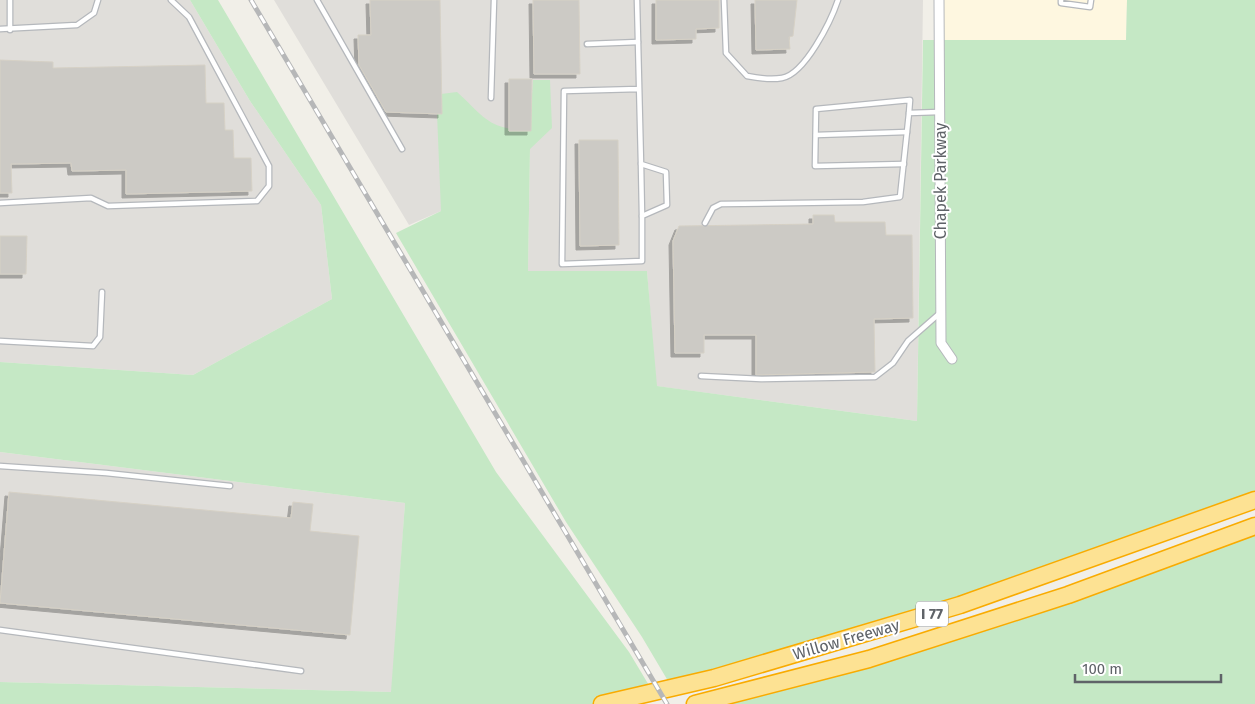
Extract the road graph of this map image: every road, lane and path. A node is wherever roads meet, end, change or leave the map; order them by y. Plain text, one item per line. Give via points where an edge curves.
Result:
1 (10, 0) edge
2 (98, 0) edge
3 (171, 0) edge
4 (317, 0) edge
5 (494, 0) edge
6 (637, 0) edge
7 (724, 0) edge
8 (838, 0) edge
9 (939, 0) edge
10 (1061, 0) edge
11 (1091, 0) edge
12 (0, 29) edge
13 (10, 30) junction
14 (638, 42) junction
15 (586, 44) dead end
16 (639, 89) junction
17 (491, 98) dead end
18 (939, 112) junction
19 (909, 113) junction
20 (906, 132) junction
21 (816, 135) junction
22 (402, 149) dead end
23 (641, 164) junction
24 (904, 164) junction
25 (0, 203) edge
26 (642, 216) junction
27 (705, 222) dead end
28 (102, 292) dead end
29 (941, 312) junction
30 (0, 341) edge
31 (952, 359) dead end
32 (701, 376) dead end
33 (0, 466) edge
34 (230, 486) dead end
35 (1255, 500) edge
36 (1255, 526) edge
37 (0, 630) edge
38 (301, 671) dead end
39 (602, 704) edge
40 (695, 704) edge

1 - 13 lane
2 - 13 lane via 94,13 77,25
3 - 25 lane via 189,17 269,166 269,186 257,201 108,206 91,198
4 - 22 lane
5 - 17 lane
6 - 14 lane
7 - 8 lane via 726,52 746,76 782,78 803,64
9 - 18 street, Chapek Parkway
10 - 11 lane via 1061,3 1090,7
12 - 13 lane
14 - 15 lane
14 - 16 lane
16 - 23 lane
16 - 26 lane via 564,92 562,264 642,261
18 - 19 lane
18 - 29 street, Chapek Parkway
19 - 20 lane
19 - 21 lane via 910,100 816,108
20 - 21 lane
20 - 24 lane
21 - 24 lane via 815,166
23 - 26 lane
23 - 26 lane via 666,172 667,205
24 - 27 lane via 900,197 863,202 721,204 713,208
28 - 30 lane via 100,337 93,346
29 - 31 street, Chapek Parkway via 941,343
29 - 32 lane via 908,342 893,363 874,377
33 - 34 lane
35 - 39 highway, Willow Freeway / I 77 via 960,605 714,678
36 - 40 highway, Willow Freeway / I 77 via 1068,595 888,653
37 - 38 lane

